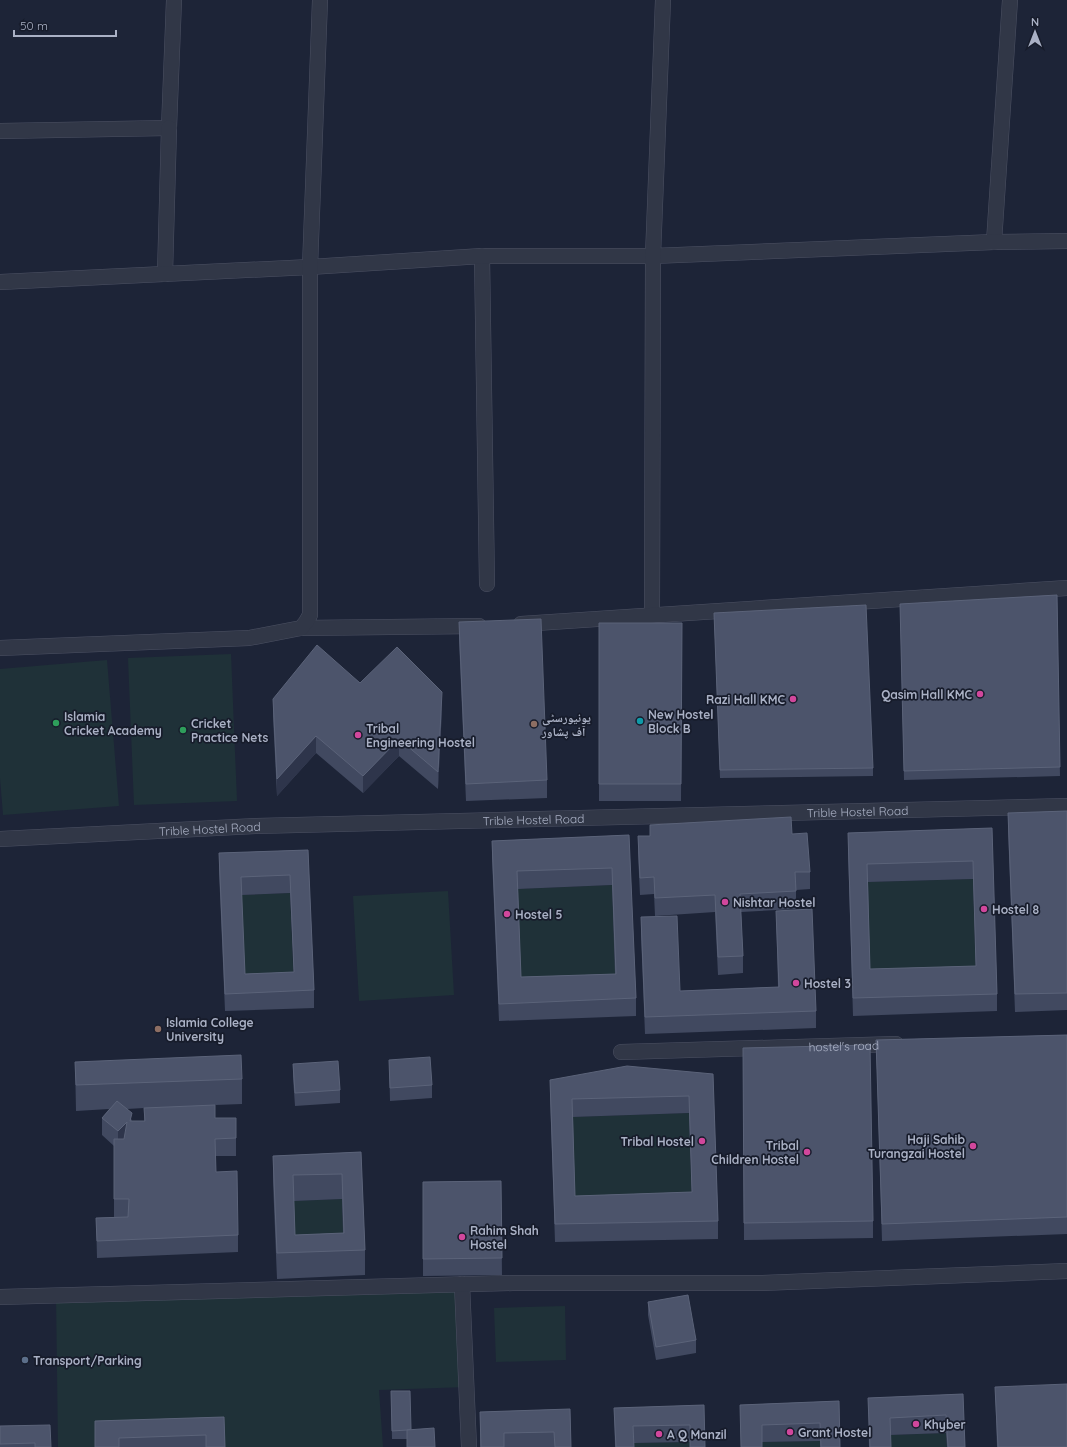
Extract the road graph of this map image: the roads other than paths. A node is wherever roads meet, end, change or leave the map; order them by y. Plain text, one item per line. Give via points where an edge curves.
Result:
1 (174, 0) edge
2 (320, 0) edge
3 (663, 0) edge
4 (1010, 0) edge
5 (169, 128) junction
6 (0, 131) edge
7 (1067, 241) edge
8 (994, 242) junction
9 (482, 256) junction
10 (653, 256) junction
11 (310, 268) junction
12 (165, 274) junction
13 (0, 282) edge
14 (487, 584) dead end
15 (1067, 588) edge
16 (652, 615) junction
17 (510, 624) edge
18 (495, 625) edge
19 (301, 628) junction
20 (0, 648) edge
21 (1067, 806) edge
22 (0, 839) edge
23 (908, 1043) edge
24 (621, 1052) dead end
25 (1067, 1271) edge
26 (462, 1284) junction
27 (0, 1297) edge
28 (469, 1447) edge

1 - 5 street
2 - 11 street
3 - 10 street
4 - 8 street
5 - 6 street
5 - 12 street
7 - 8 street
8 - 10 street
9 - 10 street
9 - 11 street
9 - 14 street
10 - 16 street
11 - 12 street
11 - 19 street via 310,614
12 - 13 street
15 - 16 street
16 - 17 street
18 - 19 street
19 - 20 street via 250,638
21 - 22 street, Trible Hostel Road via 256,826
23 - 24 street, hostel's road
25 - 26 street via 761,1283
26 - 27 street
26 - 28 street

